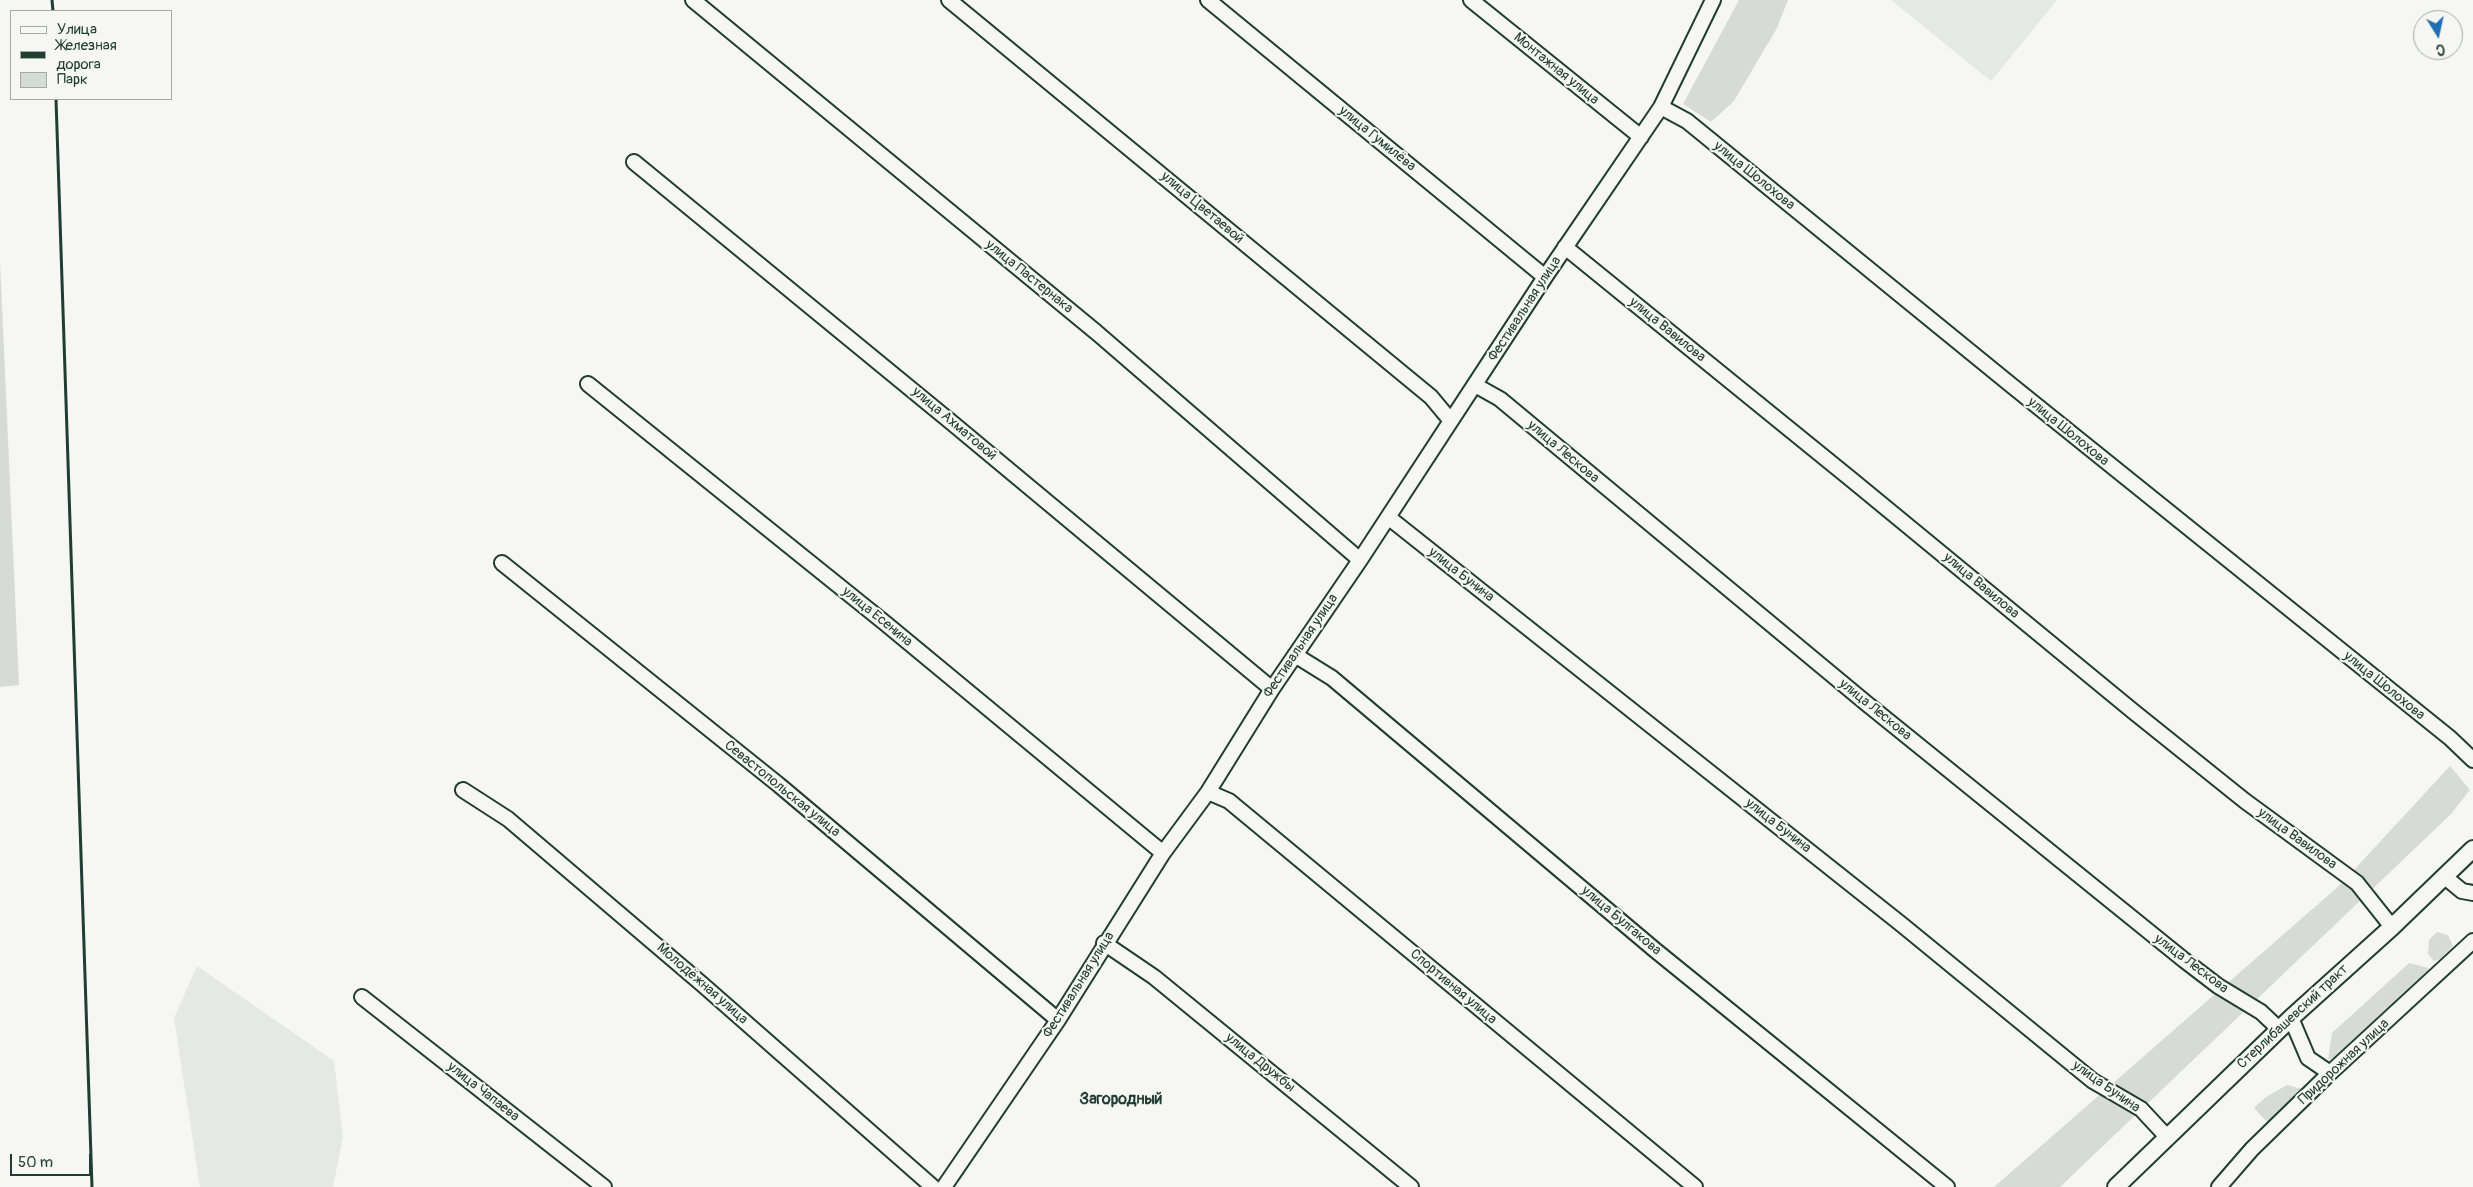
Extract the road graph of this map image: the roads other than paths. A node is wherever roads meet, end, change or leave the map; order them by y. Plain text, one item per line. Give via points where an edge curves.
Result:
1 (693, 0) edge
2 (948, 0) edge
3 (1208, 0) edge
4 (1471, 0) edge
5 (1713, 0) edge
6 (1661, 107) junction
7 (1640, 137) junction
8 (634, 162) dead end
9 (1565, 247) junction
10 (1545, 277) junction
11 (588, 384) dead end
12 (1476, 385) junction
13 (1451, 420) junction
14 (1388, 517) junction
15 (1360, 560) junction
16 (502, 563) dead end
17 (1295, 655) junction
18 (1272, 689) junction
19 (2473, 760) edge
20 (463, 790) dead end
21 (1208, 792) junction
22 (2473, 849) edge
23 (1163, 854) junction
24 (2445, 877) junction
25 (2473, 894) edge
26 (2392, 927) junction
27 (2473, 942) edge
28 (1104, 943) junction
29 (362, 997) dead end
30 (1058, 1020) junction
31 (2285, 1024) junction
32 (2330, 1073) junction
33 (2166, 1137) junction
34 (604, 1187) edge
35 (933, 1187) edge
36 (944, 1187) edge
37 (1411, 1187) edge
38 (1695, 1187) edge
39 (1947, 1187) edge
40 (2116, 1187) edge
41 (2219, 1187) edge

1 - 15 street, улица Пастернака via 1096,332
2 - 13 street, улица Цветаевой via 1431,397
3 - 10 street, улица Гумилёва
4 - 7 street, Монтажная улица
5 - 6 street, Фестивальная улица
6 - 7 street, Фестивальная улица
6 - 19 street, улица Шолохова via 1688,121 2450,738
7 - 9 street, Фестивальная улица
8 - 18 street, улица Ахматовой
9 - 10 street, Фестивальная улица
9 - 26 street, улица Вавилова via 2134,712 2245,801 2357,883
10 - 12 street, Фестивальная улица
11 - 23 street, улица Есенина via 885,623
12 - 13 street, Фестивальная улица
12 - 31 street, улица Лескова via 1500,399 1866,703 2184,960 2218,986
13 - 14 street, Фестивальная улица
14 - 15 street, Фестивальная улица
14 - 33 street, улица Бунина via 1901,924 2093,1081 2141,1109
15 - 17 street, Фестивальная улица
16 - 30 street, Севастопольская улица via 779,785
17 - 18 street, Фестивальная улица
17 - 39 street, улица Булгакова via 1332,678 1655,950
18 - 21 street, Фестивальная улица
20 - 35 street, Молодёжная улица via 508,819
21 - 23 street, Фестивальная улица
21 - 38 street, Спортивная улица via 1229,801
22 - 24 main road, Стерлибашевский тракт
23 - 28 street, Фестивальная улица
24 - 25 street via 2462,891
24 - 26 main road, Стерлибашевский тракт
26 - 31 main road, Стерлибашевский тракт
27 - 32 street, Придорожная улица
28 - 30 street, Фестивальная улица
28 - 37 street, улица Дружбы via 1154,977
29 - 34 street, улица Чапаева
30 - 36 street, Фестивальная улица
31 - 32 street via 2308,1058
31 - 33 main road, Стерлибашевский тракт
32 - 41 street, Придорожная улица via 2252,1149
33 - 40 main road, Стерлибашевский тракт

